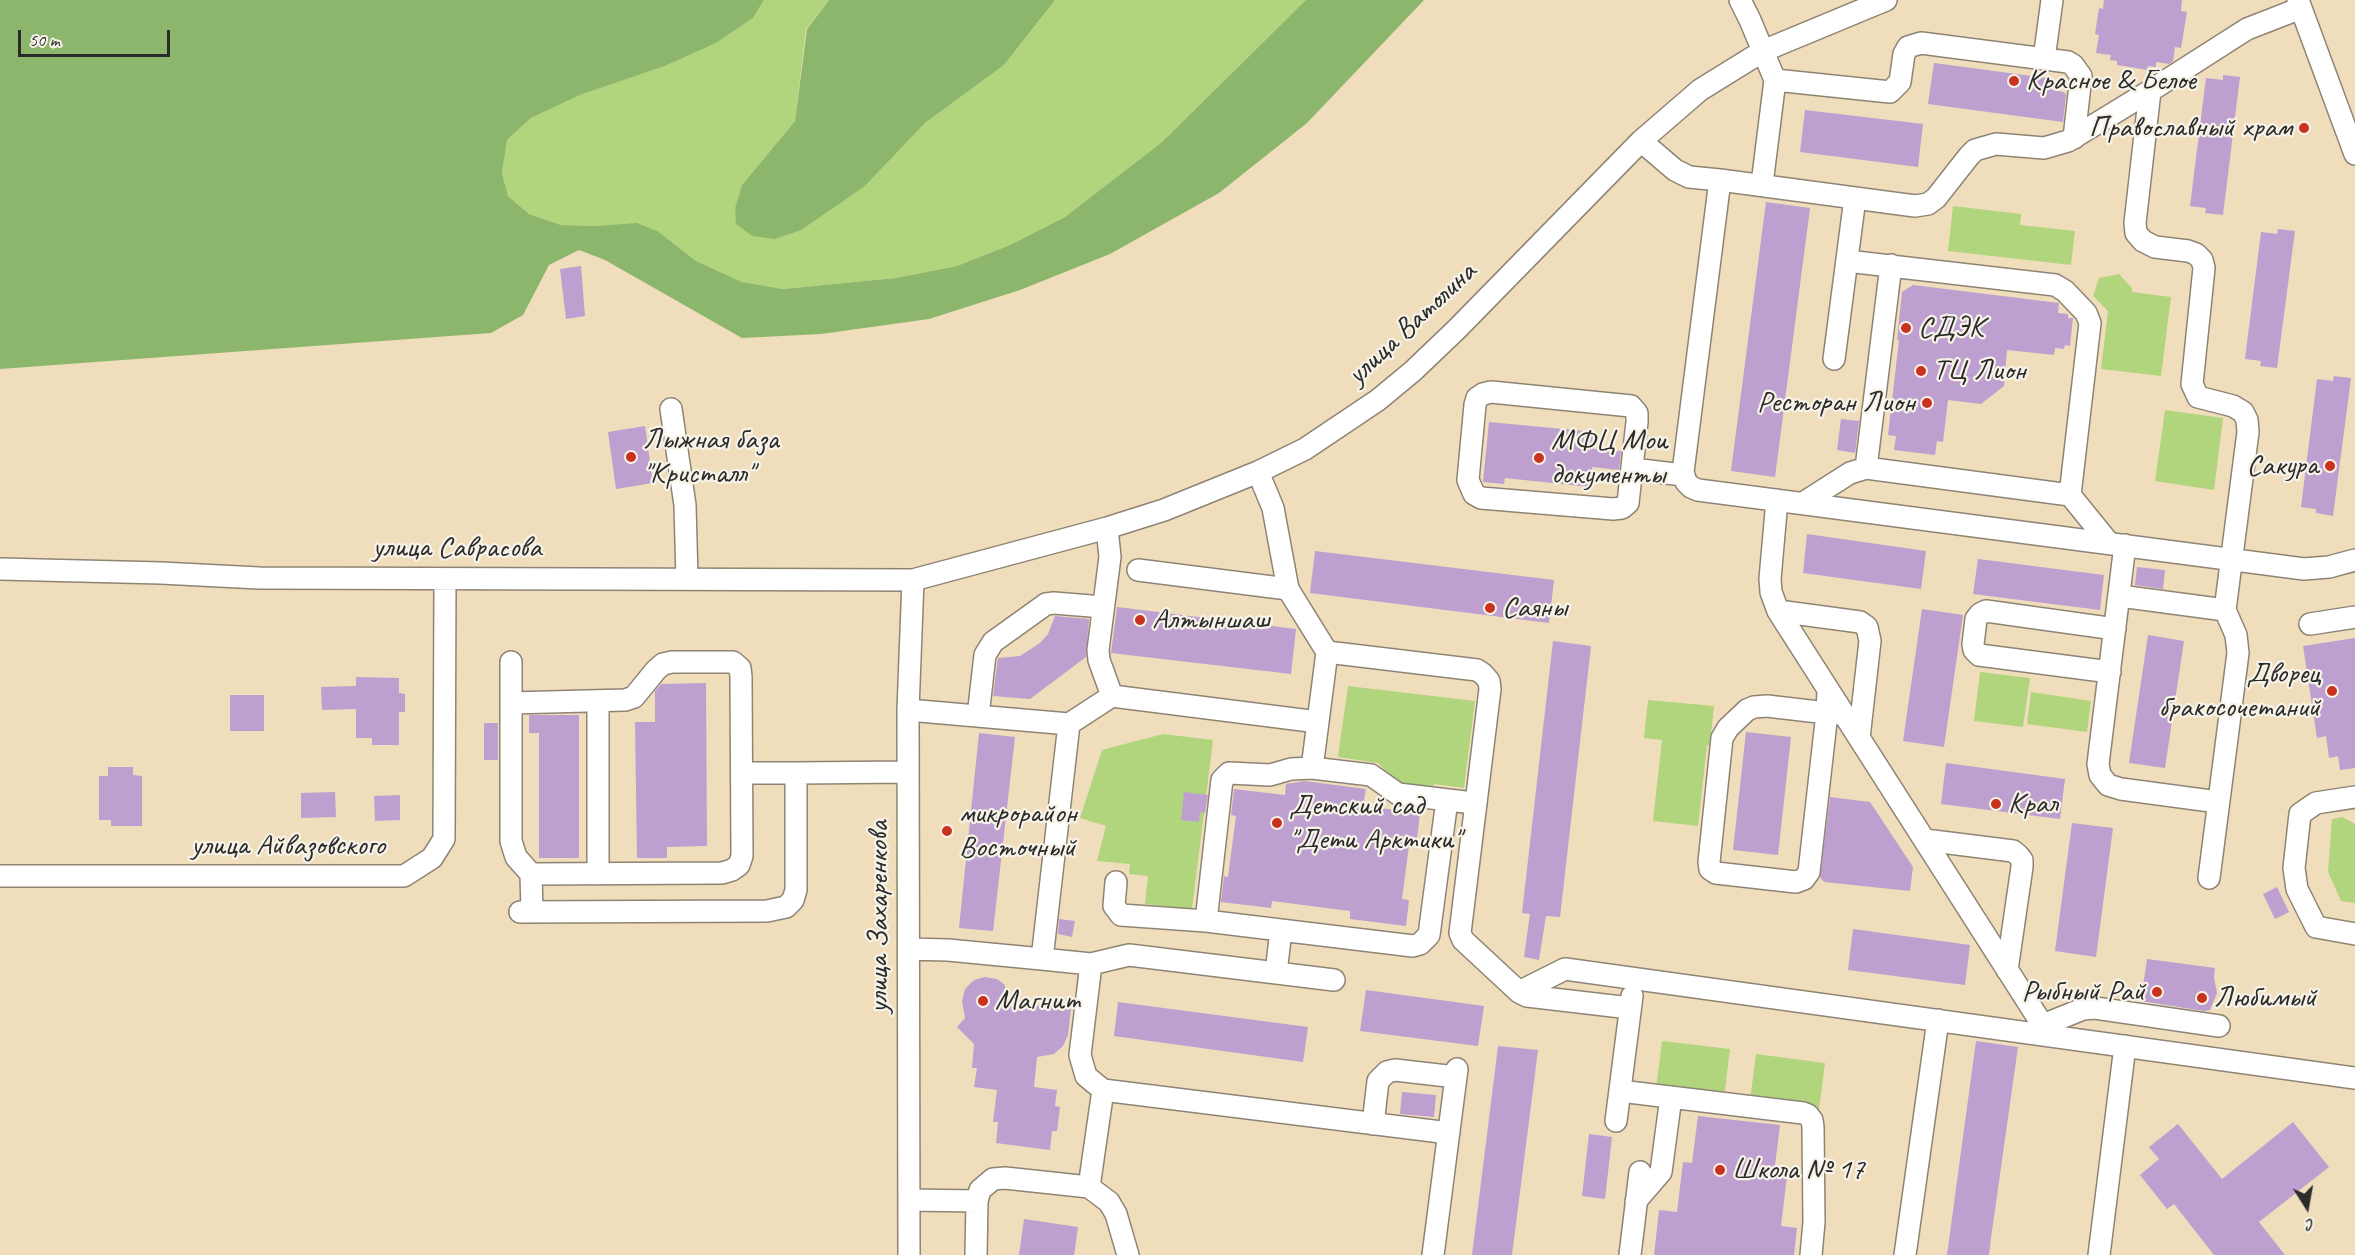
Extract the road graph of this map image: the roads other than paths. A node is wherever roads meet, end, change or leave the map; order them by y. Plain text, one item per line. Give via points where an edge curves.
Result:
1 (1740, 0) edge
2 (1886, 0) edge
3 (2052, 0) edge
4 (2300, 4) edge
5 (1763, 51) junction
6 (2044, 59) junction
7 (1774, 80) junction
8 (2150, 92) junction
9 (2077, 113) junction
10 (2108, 117) junction
11 (2074, 138) junction
12 (1641, 141) junction
13 (2353, 144) edge
14 (1720, 180) junction
15 (1762, 184) junction
16 (1855, 198) junction
17 (1847, 261) junction
18 (1891, 266) junction
19 (1834, 359) dead end
20 (670, 409) dead end
21 (1866, 468) junction
22 (1633, 469) junction
23 (1258, 472) junction
24 (1683, 475) junction
25 (2070, 495) junction
26 (1778, 500) junction
27 (1803, 503) junction
28 (1107, 528) junction
29 (2117, 544) junction
30 (2231, 559) junction
31 (2355, 560) edge
32 (0, 569) edge
33 (1138, 570) dead end
34 (687, 578) junction
35 (445, 579) junction
36 (914, 580) junction
37 (1288, 589) junction
38 (2120, 597) junction
39 (1103, 607) junction
40 (2225, 610) junction
41 (1778, 611) junction
42 (2355, 617) edge
43 (2310, 624) dead end
44 (2115, 629) junction
45 (1327, 652) junction
46 (511, 662) dead end
47 (2110, 672) junction
48 (1112, 696) junction
49 (598, 702) junction
50 (511, 703) junction
51 (908, 710) junction
52 (1835, 714) junction
53 (978, 716) junction
54 (1318, 722) junction
55 (1069, 724) junction
56 (1859, 738) junction
57 (1312, 768) junction
58 (908, 772) junction
59 (742, 773) junction
60 (796, 773) junction
61 (2355, 797) edge
62 (1447, 800) junction
63 (2218, 802) junction
64 (1476, 804) junction
65 (1925, 840) junction
66 (531, 874) junction
67 (598, 874) junction
68 (0, 876) edge
69 (2209, 878) dead end
70 (1116, 882) dead end
71 (1206, 921) junction
72 (1281, 930) junction
73 (2355, 934) edge
74 (909, 949) junction
75 (1042, 959) junction
76 (1091, 963) junction
77 (2007, 970) junction
78 (1276, 973) junction
79 (1634, 979) junction
80 (1334, 980) dead end
81 (1519, 992) junction
82 (1630, 1008) junction
83 (1938, 1020) junction
84 (2219, 1026) dead end
85 (2046, 1030) junction
86 (2124, 1046) junction
87 (2355, 1078) edge
88 (1103, 1090) junction
89 (1620, 1092) junction
90 (1671, 1097) junction
91 (1616, 1120) dead end
92 (1373, 1124) junction
93 (1449, 1133) junction
94 (1640, 1172) dead end
95 (1089, 1187) junction
96 (910, 1200) junction
97 (977, 1201) junction
98 (1636, 1201) junction
99 (909, 1255) edge
100 (976, 1255) edge
101 (1128, 1255) edge
102 (1433, 1255) edge
103 (1630, 1255) edge
104 (1811, 1255) edge
105 (1905, 1255) edge
106 (2099, 1255) edge

1 - 5 street
2 - 5 street, улица Ватолина
3 - 6 street
4 - 8 street via 2247,29
4 - 13 street
5 - 7 street
5 - 12 street, улица Ватолина via 1700,90
6 - 7 street via 1921,43 1908,47 1900,82 1890,92
6 - 9 street via 2068,62 2078,70 2081,83
7 - 15 street
8 - 10 street
8 - 30 street via 2136,233 2155,247 2188,251 2202,260 2192,384 2198,397 2233,406 2247,420
9 - 10 street
9 - 11 street
10 - 11 street
11 - 16 street via 2044,148 1996,144 1976,150 1928,204 1915,206
12 - 14 street via 1689,177
12 - 23 street, улица Ватолина via 1413,371 1339,427
14 - 15 street
14 - 24 street
15 - 16 street
16 - 17 street
17 - 18 street
17 - 19 street
18 - 21 street
18 - 25 street via 2055,285 2086,314 2090,323
20 - 34 street via 686,505
21 - 25 street
21 - 27 street via 1850,473
22 - 22 street via 1637,422 1631,406 1491,392 1477,398 1468,480 1473,494 1492,499 1622,508 1630,496
22 - 24 street
23 - 28 street, улица Ватолина
23 - 37 street via 1273,508
24 - 26 street via 1698,490
25 - 29 street
26 - 27 street
26 - 41 street via 1770,579
27 - 29 street
28 - 36 street, улица Ватолина
28 - 39 street via 1110,557
29 - 30 street
29 - 38 street
30 - 31 street via 2304,569
30 - 40 street
32 - 35 street, улица Саврасова via 259,578
33 - 37 street
34 - 35 street, улица Саврасова
34 - 36 street, улица Саврасова
35 - 68 street, улица Айвазовского via 444,839 432,858 404,876
36 - 51 street, улица Захаренкова
37 - 45 street
38 - 40 street
38 - 44 street
39 - 48 street via 1098,650
39 - 53 street via 1046,604 993,642 985,655
40 - 63 street via 2236,635 2238,653
41 - 52 street via 1828,690
41 - 56 street via 1860,622 1867,627 1870,641
42 - 43 street
44 - 47 street
44 - 47 street via 1986,611 1976,620 1973,644 1979,655
45 - 54 street
45 - 64 street via 1477,670 1483,674 1490,689
46 - 50 street
47 - 63 street via 2098,764 2100,776 2108,785 2121,789
48 - 54 street
48 - 55 street
49 - 50 street
49 - 59 street via 634,697 663,664 733,663 740,668 741,677
49 - 67 street
50 - 66 street via 512,849
51 - 53 street
51 - 58 street, улица Захаренкова
52 - 52 street via 1809,872 1804,879 1796,882 1716,873 1710,869 1722,738 1728,728 1754,707
52 - 56 street
53 - 55 street
54 - 57 street
55 - 75 street
56 - 65 street
57 - 62 street via 1371,775 1398,794
57 - 71 street via 1270,775 1235,771 1222,780
58 - 60 street
58 - 74 street, улица Захаренкова
59 - 60 street
59 - 67 street via 742,856 732,870
60 - 66 street via 796,890 786,907 526,912
61 - 73 street via 2316,803 2300,814 2294,868 2297,889 2316,927
62 - 64 street
62 - 72 street via 1429,935 1425,941 1413,946
63 - 69 street
64 - 81 street via 1460,933
65 - 77 street
65 - 77 street via 2013,851 2022,860
66 - 67 street
70 - 71 street via 1114,906 1121,915
71 - 72 street
72 - 78 street
74 - 75 street
74 - 96 street, улица Захаренкова
75 - 76 street
76 - 78 street via 1129,955
76 - 88 street via 1080,1055 1086,1076
77 - 85 street
78 - 80 street
79 - 81 street via 1565,969
79 - 82 street
79 - 83 street
81 - 82 street
82 - 89 street
83 - 85 street
83 - 105 street
84 - 85 street via 2095,1008 2083,1009
85 - 86 street
86 - 87 street
86 - 106 street
88 - 92 street
88 - 95 street
89 - 90 street
89 - 91 street
90 - 98 street via 1661,1172
90 - 104 street via 1803,1113 1812,1120
92 - 93 street
92 - 93 street via 1378,1081 1387,1071 1457,1073
93 - 102 street
94 - 98 street
95 - 97 street via 993,1179 980,1190
95 - 101 street via 1109,1202 1116,1214
96 - 97 street
96 - 99 street, улица Захаренкова
97 - 100 street
98 - 103 street

